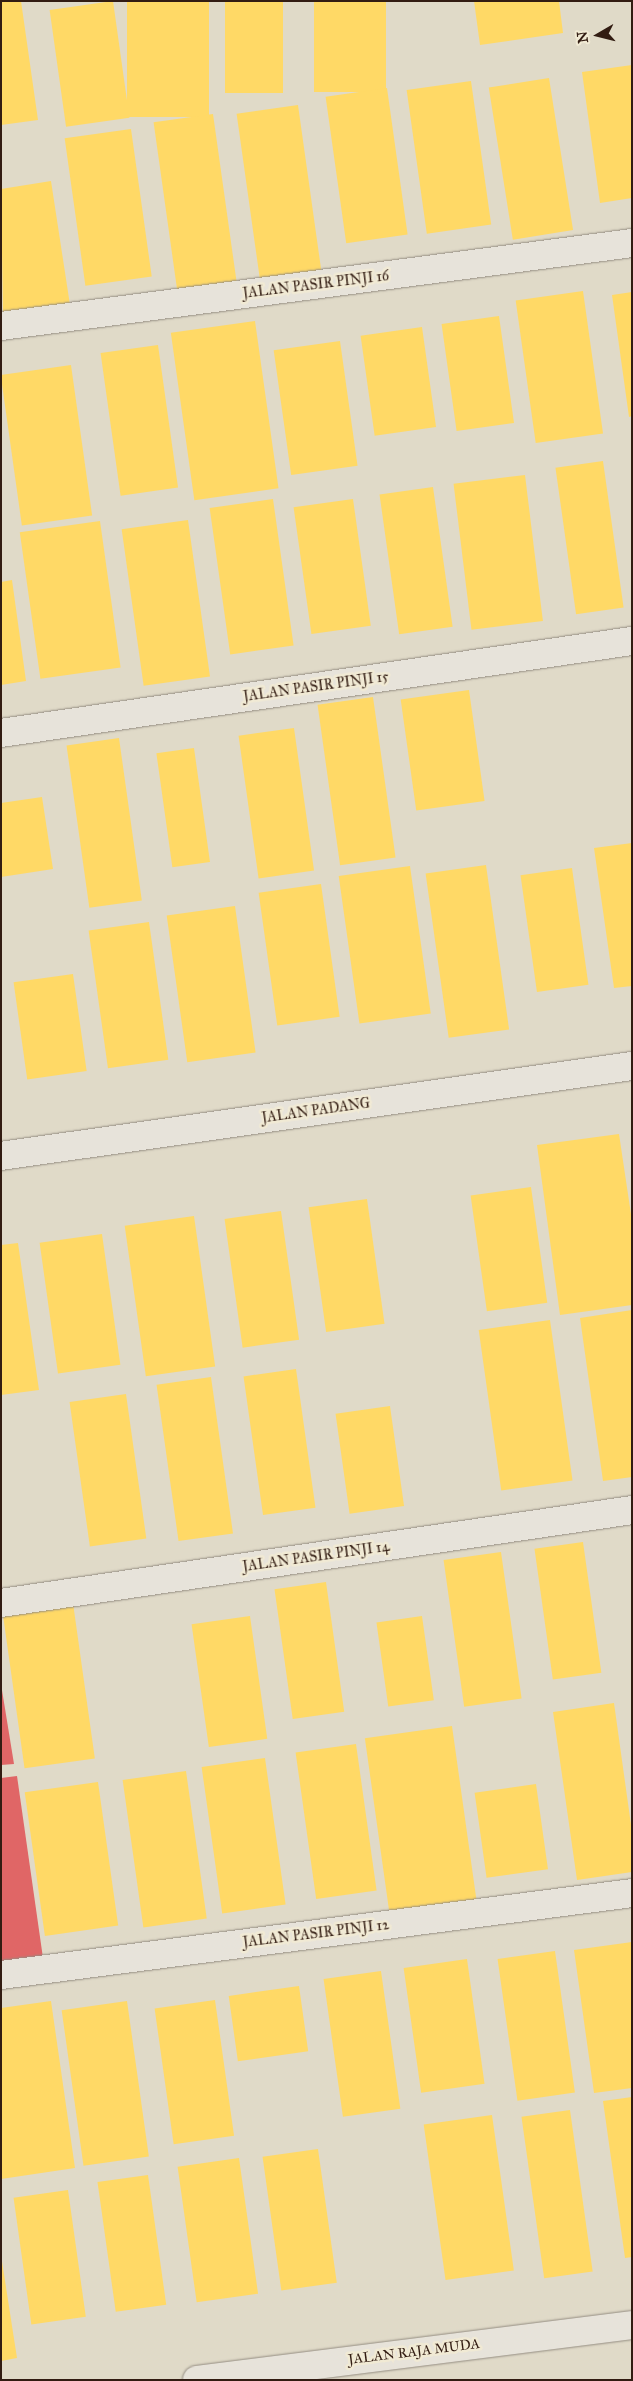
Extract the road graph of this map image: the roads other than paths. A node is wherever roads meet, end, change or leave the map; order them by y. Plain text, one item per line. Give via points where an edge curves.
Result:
1 (632, 244) edge
2 (1, 326) edge
3 (632, 641) edge
4 (1, 733) edge
5 (632, 1066) edge
6 (1, 1156) edge
7 (632, 1510) edge
8 (1, 1603) edge
9 (632, 1893) edge
10 (1, 1975) edge
11 (632, 2325) edge
12 (197, 2380) edge

1 - 2 street, JALAN PASIR PINJI 16
3 - 4 street, JALAN PASIR PINJI 15
5 - 6 street, JALAN PADANG
7 - 8 street, JALAN PASIR PINJI 14
9 - 10 street, JALAN PASIR PINJI 12
11 - 12 street, JALAN RAJA MUDA

